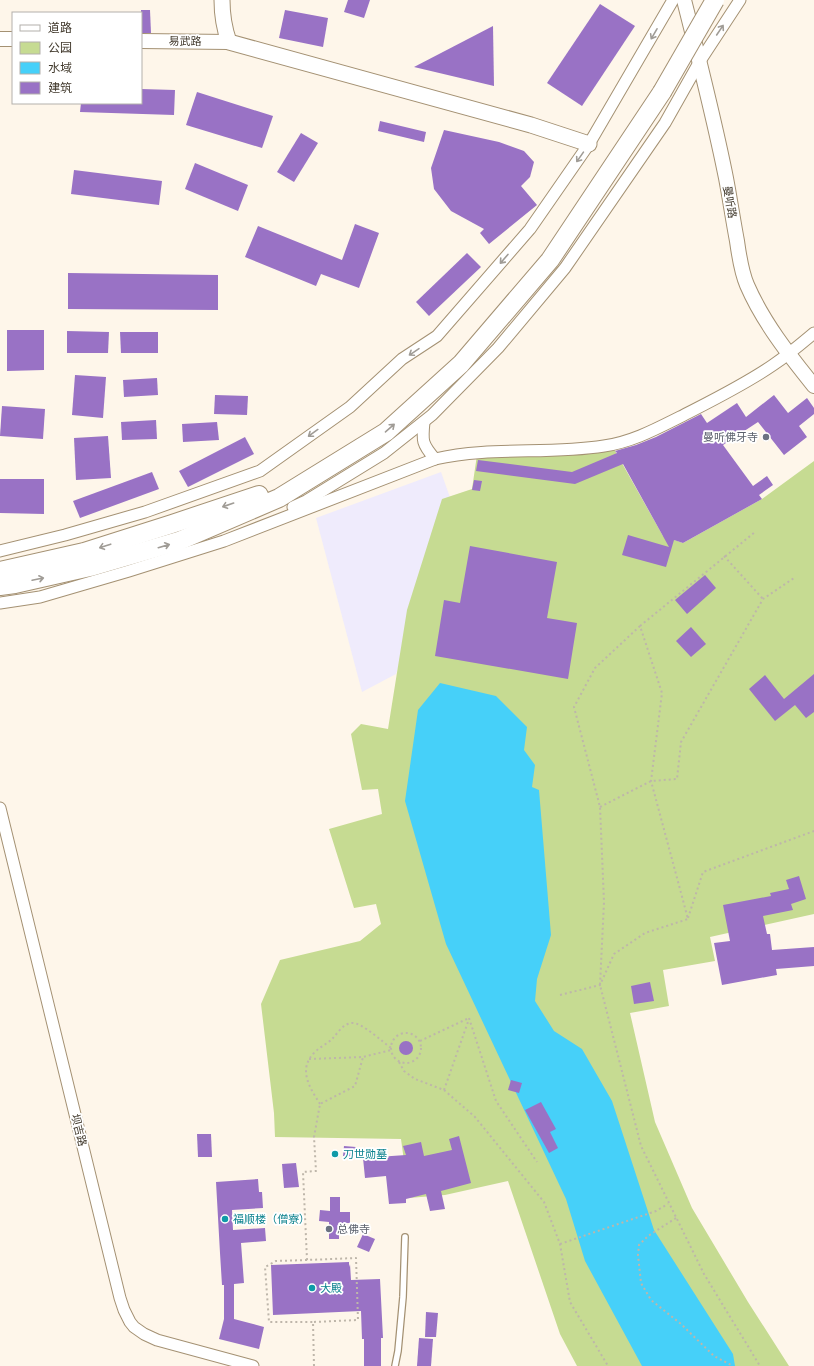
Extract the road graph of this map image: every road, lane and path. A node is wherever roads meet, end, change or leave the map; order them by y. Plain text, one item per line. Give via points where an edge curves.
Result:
1 (222, 0) edge
2 (673, 0) edge
3 (684, 0) edge
4 (701, 0) edge
5 (715, 0) edge
6 (740, 0) edge
7 (0, 39) edge
8 (12, 39) edge
9 (142, 41) edge
10 (229, 42) junction
11 (700, 61) junction
12 (658, 87) junction
13 (589, 144) junction
14 (814, 333) edge
15 (789, 354) junction
16 (814, 386) edge
17 (424, 422) junction
18 (435, 458) junction
19 (218, 524) junction
20 (755, 532) dead end
21 (224, 541) junction
22 (0, 551) edge
23 (724, 556) junction
24 (0, 571) edge
25 (794, 578) dead end
26 (0, 586) edge
27 (763, 599) junction
28 (0, 603) edge
29 (640, 626) junction
30 (651, 781) junction
31 (600, 807) junction
32 (0, 808) edge
33 (814, 831) edge
34 (688, 919) junction
35 (600, 985) junction
36 (560, 995) dead end
37 (469, 1018) junction
38 (420, 1041) junction
39 (391, 1049) junction
40 (363, 1057) junction
41 (309, 1058) junction
42 (399, 1062) junction
43 (444, 1090) junction
44 (320, 1104) junction
45 (537, 1162) dead end
46 (668, 1204) junction
47 (676, 1218) junction
48 (405, 1237) dead end
49 (560, 1244) junction
50 (307, 1260) junction
51 (313, 1322) junction
52 (237, 1364) edge
53 (253, 1366) edge
54 (314, 1366) edge
55 (395, 1366) edge
56 (608, 1366) edge
57 (733, 1366) edge
58 (756, 1366) edge
59 (760, 1366) edge

1 - 10 main road via 224,27
2 -> 13 street
3 - 11 street, 曼听路
4 - 12 highway
5 - 12 highway, bridge
11 -> 6 street
7 - 8 street
9 - 10 street, 易武路
10 - 13 main road via 532,125
11 - 15 street, 曼听路 via 746,283 762,314
11 - 17 street via 665,123 566,268 498,348
19 -> 12 highway via 279,498 386,432 461,364 550,260
12 -> 24 highway via 536,260 461,350 374,426 271,491 84,552
13 -> 22 street via 530,230 437,336 402,359 350,406 260,471 145,512 65,536
14 - 15 street
15 - 16 street, 曼听路
15 - 18 street via 697,408 624,442 586,448 480,452
17 - 18 street via 423,437 426,448
17 - 21 street via 384,453 306,501
18 - 21 street
19 - 21 street
26 -> 19 highway via 90,567 179,541
20 - 23 path
21 - 28 street via 40,597
23 - 27 path
23 - 29 path
25 - 27 path
27 - 30 path via 681,742 677,779
29 - 30 path via 662,692
29 - 31 path via 595,668 574,707
30 - 31 path
30 - 34 path
31 - 35 path via 604,902
32 - 52 street, 坝吉路 via 126,1316 134,1327 150,1337
33 - 34 path via 703,872
34 - 35 path via 645,933 614,954
35 - 36 path
35 - 46 path via 641,1146
37 - 38 path
37 - 43 path
37 - 45 path via 496,1101
38 - 39 path via 414,1035 404,1033 396,1037
38 - 42 path via 422,1047 417,1060 408,1064
39 - 40 path
39 - 41 path via 359,1024 352,1023 341,1028
39 - 42 path
40 - 41 path
40 - 44 path via 355,1086
41 - 44 path via 305,1071 310,1087
42 - 43 path via 404,1071 415,1079
43 - 49 path via 475,1117 544,1202
44 - 50 path via 314,1137 316,1171 303,1172
46 - 47 path
46 - 49 path via 656,1211
47 - 57 path via 648,1236 640,1245 638,1255 641,1283 651,1300 682,1324 714,1356
47 - 59 path via 704,1274
48 - 55 lane via 403,1297
49 - 56 path via 570,1302
50 - 51 path via 276,1260 265,1267 269,1322
50 - 51 path via 356,1258 358,1320
51 - 54 path
52 - 53 street, 坝吉路
58 - 59 path

